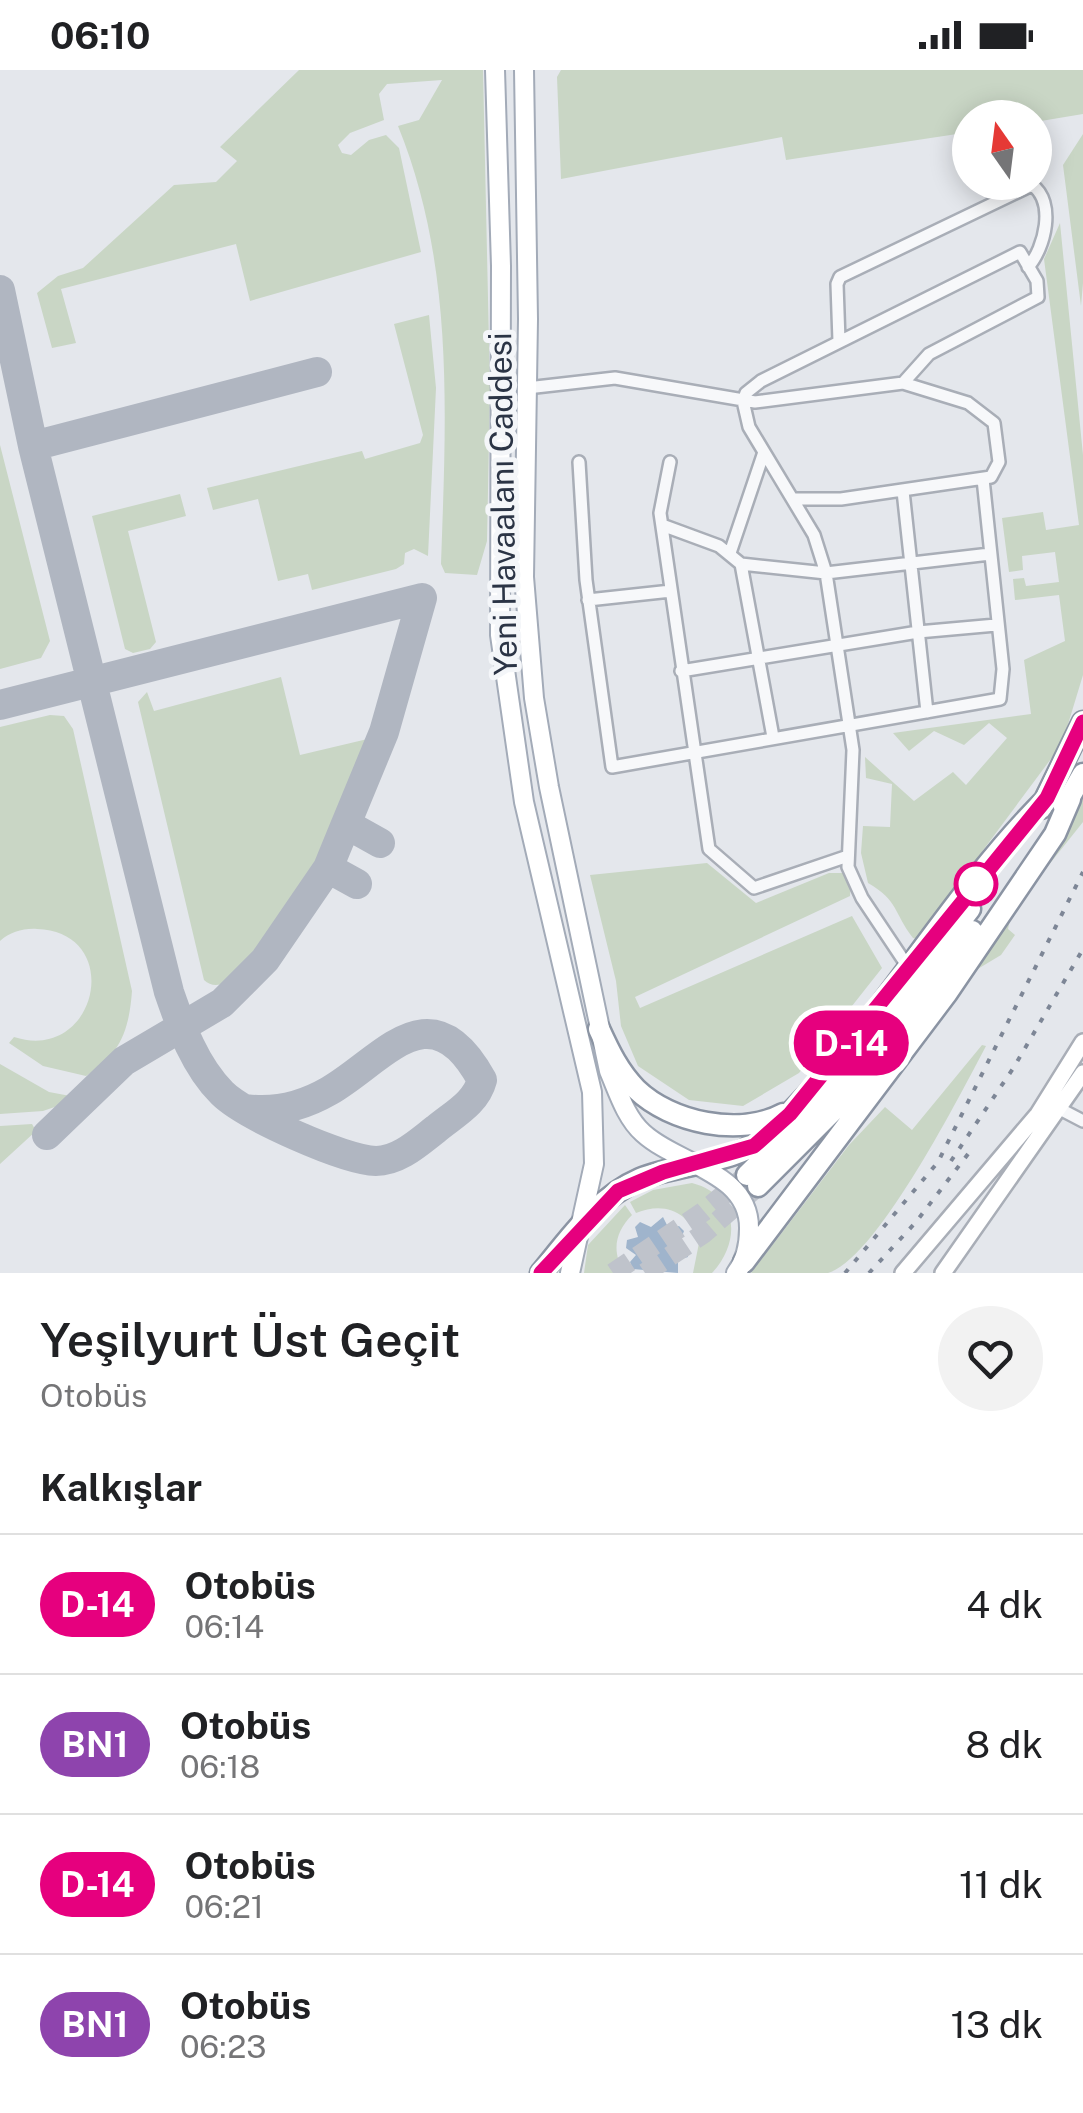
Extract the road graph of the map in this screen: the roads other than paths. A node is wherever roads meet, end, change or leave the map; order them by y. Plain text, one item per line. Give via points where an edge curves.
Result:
1 (495, 70) edge
2 (524, 70) edge
3 (500, 266) junction
4 (527, 266) junction
5 (1028, 268) junction
6 (839, 342) junction
7 (903, 383) junction
8 (501, 388) junction
9 (527, 388) junction
10 (743, 401) junction
11 (764, 452) junction
12 (580, 462) dead end
13 (670, 462) dead end
14 (983, 479) junction
15 (903, 492) junction
16 (794, 499) junction
17 (662, 525) junction
18 (730, 552) junction
19 (990, 554) junction
20 (911, 563) junction
21 (741, 564) junction
22 (826, 573) junction
23 (671, 591) junction
24 (588, 600) junction
25 (996, 625) junction
26 (918, 632) junction
27 (839, 647) junction
28 (758, 659) junction
29 (681, 670) junction
30 (928, 712) junction
31 (1083, 722) edge
32 (850, 723) junction
33 (773, 737) junction
34 (692, 752) junction
35 (1083, 774) edge
36 (1047, 798) junction
37 (1070, 799) junction
38 (848, 856) junction
39 (908, 967) junction
40 (599, 1029) junction
41 (1083, 1042) edge
42 (1083, 1073) edge
43 (802, 1102) junction
44 (1060, 1109) junction
45 (1083, 1121) edge
46 (693, 1164) junction
47 (581, 1226) junction
48 (940, 1228) junction
49 (963, 1247) junction
50 (924, 1248) junction
51 (740, 1270) edge
52 (945, 1271) edge
53 (541, 1273) edge
54 (570, 1273) edge
55 (904, 1273) edge

1 - 3 main road, Yeni Havaalanı Caddesi
2 - 4 main road, Yeni Havaalanı Caddesi
3 - 4 main road
3 - 8 main road, Yeni Havaalanı Caddesi
4 - 9 main road, Yeni Havaalanı Caddesi
5 - 6 street via 1020,252
5 - 6 street via 1044,230 1044,200 1032,185 840,277
5 - 7 street via 1039,291 1031,304 929,354
6 - 10 street via 760,382
7 - 10 street
7 - 14 street via 948,394 989,415 1000,462
8 - 9 main road
8 - 47 main road, Yeni Havaalanı Caddesi via 500,635 524,802 595,1113 594,1164
9 - 10 street via 615,378
9 - 40 main road, Yeni Havaalanı Caddesi via 524,576 534,698
10 - 11 street
11 - 16 street
11 - 18 street
12 - 24 street
13 - 17 street
14 - 15 street
14 - 19 street
15 - 16 street
15 - 20 street
16 - 22 street
17 - 18 street
17 - 23 street
18 - 21 street
19 - 20 street
19 - 25 street
20 - 22 street
20 - 26 street
21 - 22 street
21 - 28 street
22 - 27 street
23 - 24 street
23 - 29 street
24 - 34 street via 612,767
25 - 26 street
25 - 30 street via 1000,699
26 - 27 street
26 - 30 street
27 - 28 street
27 - 32 street
28 - 29 street
28 - 33 street
29 - 34 street
30 - 32 street
31 - 36 highway
32 - 33 street
32 - 38 street
33 - 34 street
34 - 38 street via 708,849 743,883 762,886
35 - 37 highway
36 - 37 highway via 846,1072 752,1180 860,1079
36 - 39 highway
37 - 51 highway via 1055,834 947,993
38 - 39 street via 859,894
39 - 43 highway
40 - 43 highway via 638,1091 694,1119 758,1124
40 - 46 main road, Yeni Havaalanı Caddesi via 631,1118 644,1134
41 - 48 main road via 1038,1114
42 - 44 main road
43 - 46 highway via 754,1146
44 - 45 street
44 - 49 main road
46 - 47 highway via 625,1187
46 - 51 main road, Yeni Havaalanı Caddesi via 742,1197 749,1214
47 - 53 highway
47 - 54 main road, Yeni Havaalanı Caddesi
48 - 49 main road
48 - 50 main road
49 - 52 main road
50 - 52 main road via 940,1254
50 - 55 main road

